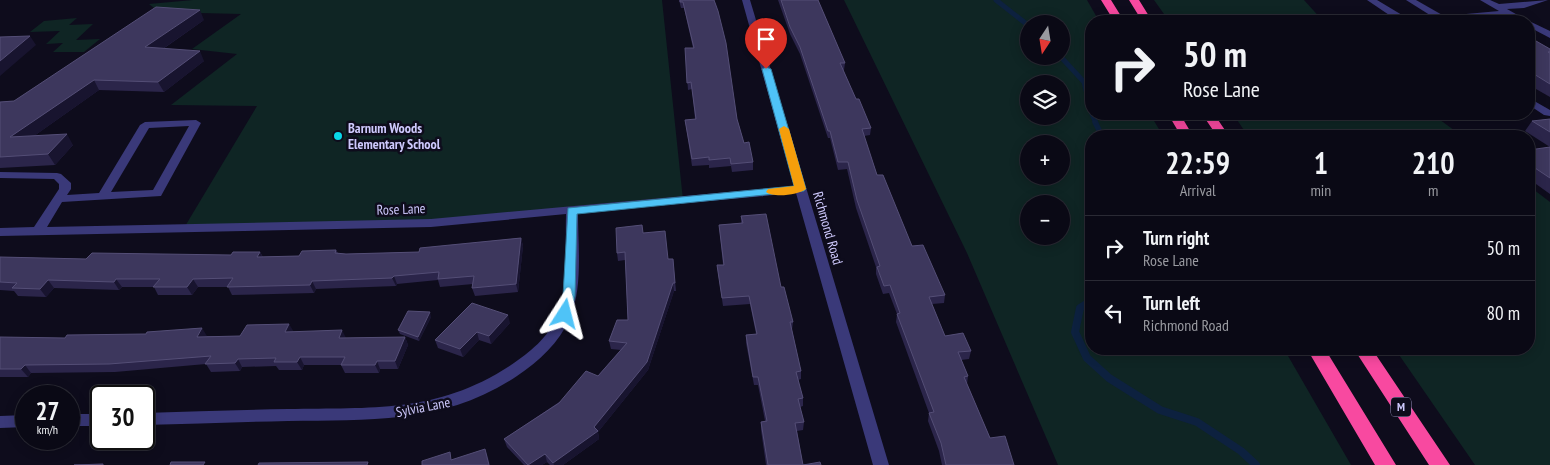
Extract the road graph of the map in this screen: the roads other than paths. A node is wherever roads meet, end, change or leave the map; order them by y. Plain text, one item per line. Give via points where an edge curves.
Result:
1 (746, 0) edge
2 (1106, 0) edge
3 (1134, 0) edge
4 (1371, 0) edge
5 (1410, 0) edge
6 (1484, 0) edge
7 (1536, 1) edge
8 (1498, 8) junction
9 (1509, 13) junction
10 (1115, 15) edge
11 (1143, 15) edge
12 (1394, 15) edge
13 (1435, 15) edge
14 (1487, 15) edge
15 (1513, 15) edge
16 (1535, 27) edge
17 (1550, 35) edge
18 (1535, 105) edge
19 (1548, 113) dead end
20 (0, 175) edge
21 (800, 189) junction
22 (103, 196) junction
23 (58, 199) junction
24 (572, 211) junction
25 (38, 231) junction
26 (0, 232) edge
27 (1320, 355) edge
28 (1367, 355) edge
29 (155, 419) edge
30 (15, 421) edge
31 (0, 422) edge
32 (882, 465) edge
33 (1386, 465) edge
34 (1440, 465) edge

1 - 21 street, Richmond Road
2 - 10 highway
3 - 11 highway
4 - 12 street
5 - 13 street
6 - 8 street
7 - 8 street
8 - 9 street
9 - 14 street
9 - 15 street
16 - 17 street
18 - 19 street
20 - 23 street via 57,176 65,183
21 - 24 street, Rose Lane
21 - 32 street, Richmond Road
22 - 22 street via 157,194 196,123 145,125
22 - 23 street
23 - 25 street
24 - 25 street, Rose Lane via 402,224
24 - 29 street, Sylvia Lane via 569,296 558,330 535,356 505,378 466,398 442,406 398,413
25 - 26 street, Rose Lane
27 - 33 highway
28 - 34 highway, M
30 - 31 street

